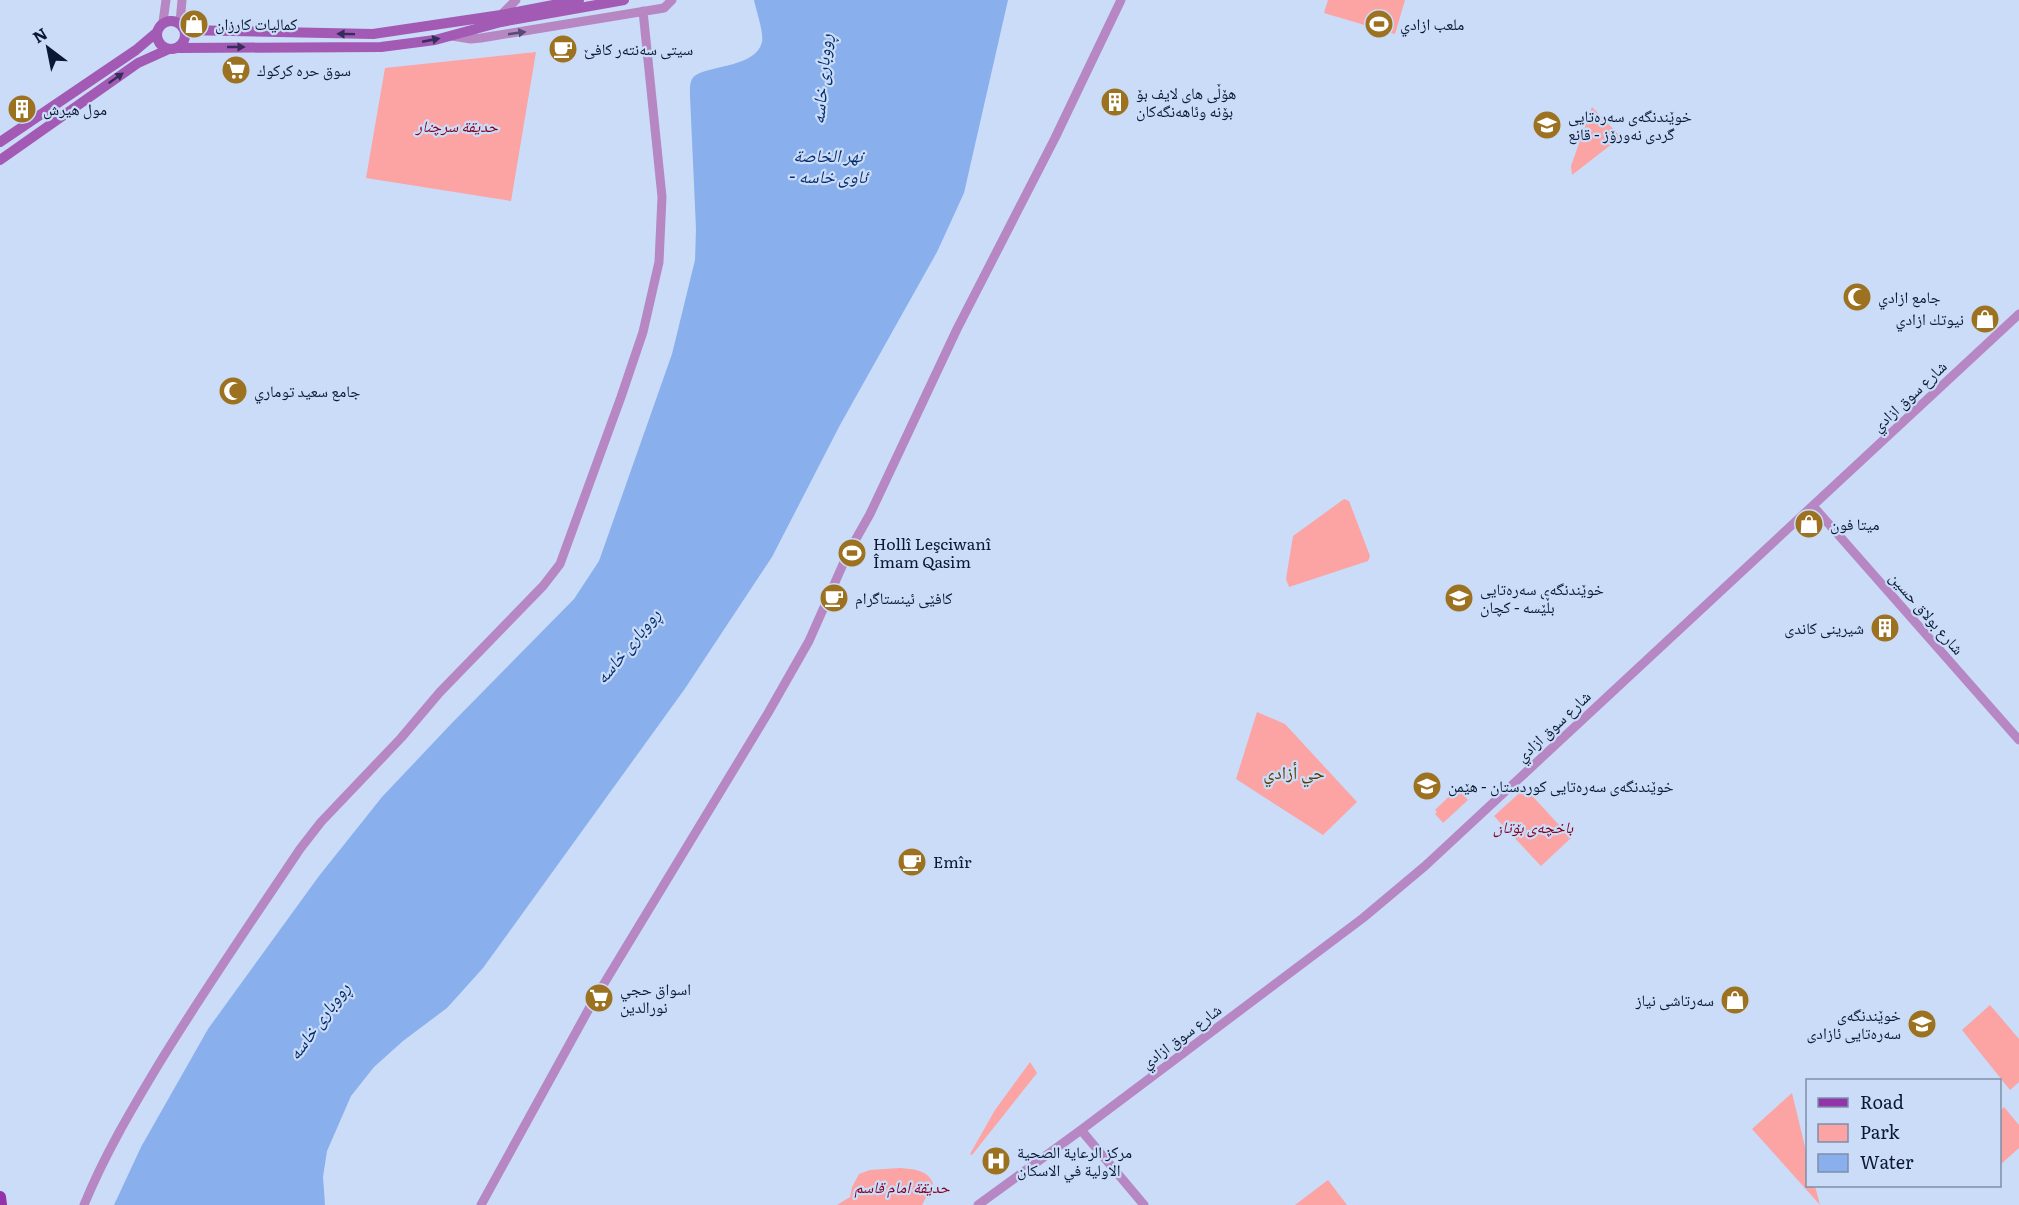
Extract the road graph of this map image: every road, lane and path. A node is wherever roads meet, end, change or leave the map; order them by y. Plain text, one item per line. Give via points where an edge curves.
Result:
1 (166, 0) edge
2 (182, 0) edge
3 (516, 0) edge
4 (579, 0) edge
5 (624, 0) edge
6 (672, 0) edge
7 (1121, 0) edge
8 (550, 9) junction
9 (644, 11) junction
10 (501, 15) junction
11 (163, 22) junction
12 (182, 27) junction
13 (156, 33) junction
14 (452, 36) junction
15 (173, 48) junction
16 (0, 142) edge
17 (0, 160) edge
18 (2019, 314) edge
19 (1813, 506) junction
20 (2019, 740) edge
21 (1081, 1130) junction
22 (0, 1197) edge
23 (1, 1205) edge
24 (84, 1205) edge
25 (481, 1205) edge
26 (978, 1205) edge
27 (1144, 1205) edge

1 - 11 street
2 - 12 street
3 - 10 street
4 - 8 main road
5 - 8 main road
6 - 9 street via 664,8
7 - 25 street via 957,329 809,641 591,1005
8 - 10 main road
8 - 14 main road
14 -> 9 street via 471,39 541,30
9 - 24 street via 662,197 659,262 643,332 560,564 300,849 123,1122
10 -> 12 main road via 373,34
11 - 12 main road via 172,20
11 - 13 main road
12 - 15 main road via 185,38
13 - 15 main road via 158,42
13 - 16 main road
15 -> 14 main road via 381,47
17 -> 15 main road via 138,63
18 - 19 street, شارع سوق ازادي
19 - 20 street, شارع بولاق حسين
19 - 21 street, شارع سوق ازادي via 1425,866 1363,918
21 - 26 street, شارع سوق ازادي
21 - 27 street
22 - 23 main road

